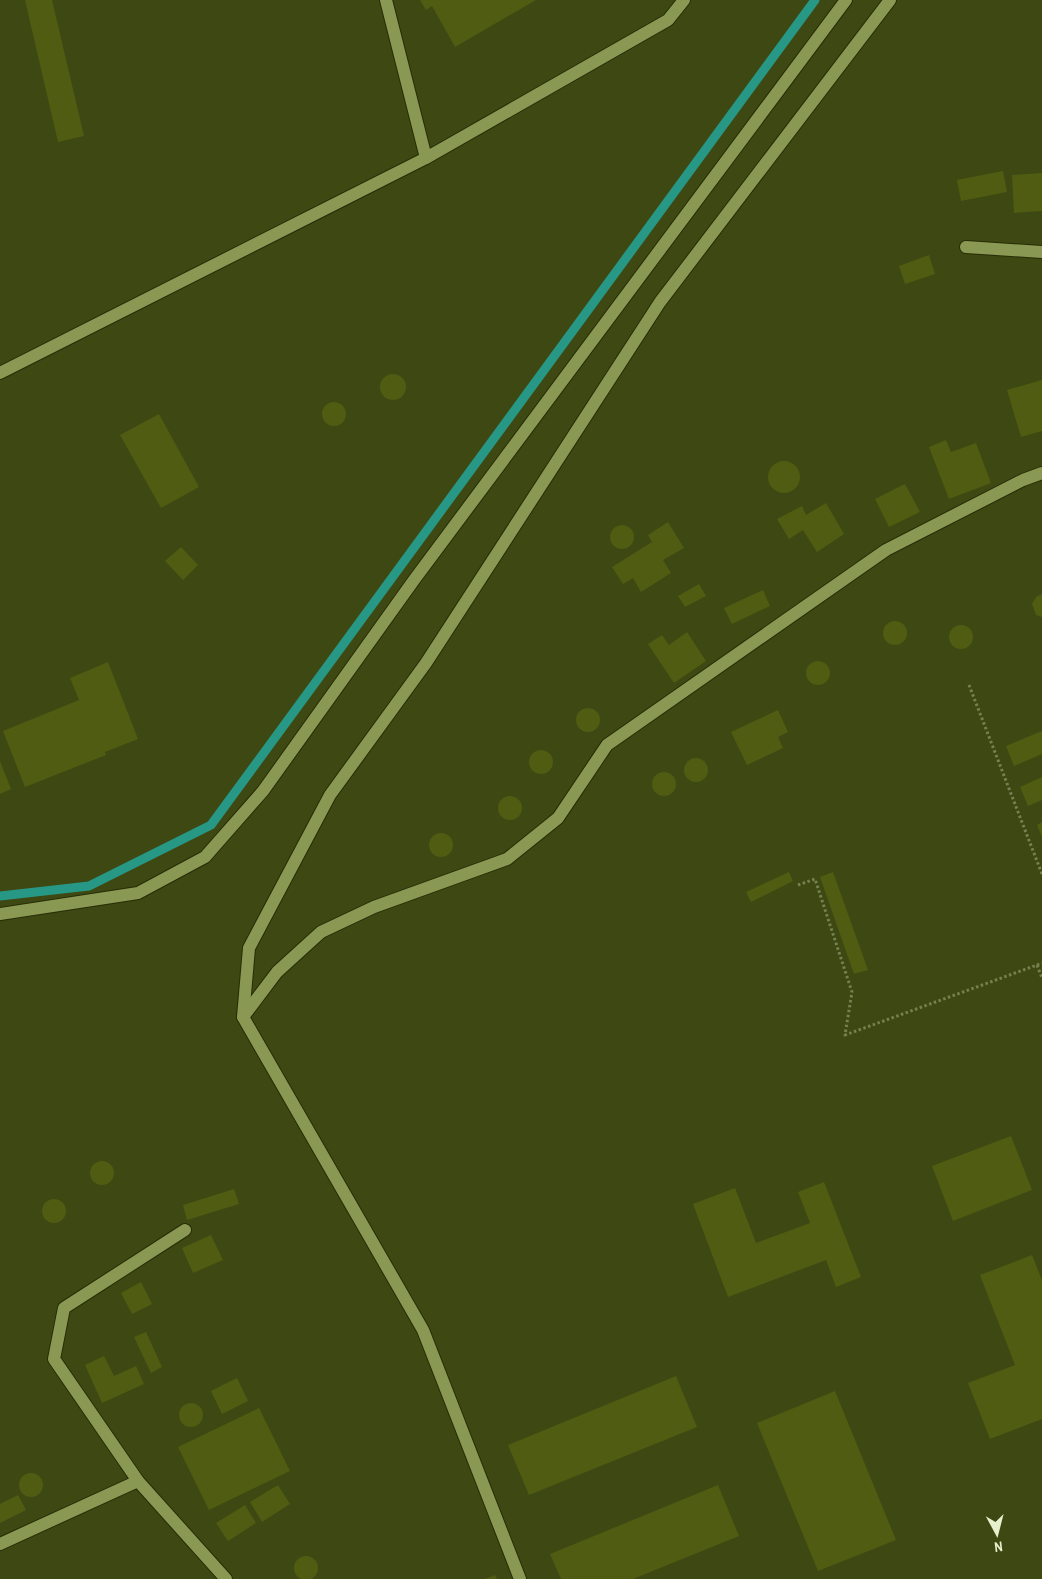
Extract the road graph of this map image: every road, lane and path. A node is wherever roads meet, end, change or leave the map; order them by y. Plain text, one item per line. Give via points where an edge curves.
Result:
1 (386, 0) edge
2 (684, 0) edge
3 (846, 0) edge
4 (890, 0) edge
5 (426, 158) junction
6 (966, 247) dead end
7 (1042, 252) edge
8 (0, 372) edge
9 (1042, 473) edge
10 (969, 685) dead end
11 (1042, 874) edge
12 (798, 885) dead end
13 (0, 914) edge
14 (1042, 963) edge
15 (1037, 965) junction
16 (1042, 978) edge
17 (243, 1017) junction
18 (184, 1230) dead end
19 (138, 1481) junction
20 (0, 1544) edge
21 (226, 1579) edge
22 (520, 1579) edge

1 - 5 street
2 - 5 street via 668,20
3 - 13 street via 414,580 263,791 205,857 138,893
4 - 17 street via 660,302 426,663 330,795 249,948
5 - 8 street
6 - 7 street
9 - 17 street via 886,550 607,745 558,818 507,859 374,908 321,932 278,972
10 - 11 path
12 - 15 path via 815,879 852,992 845,1035
14 - 15 path
15 - 16 path
17 - 22 street via 423,1330
18 - 19 street via 64,1308 54,1359
19 - 20 street
19 - 21 street

